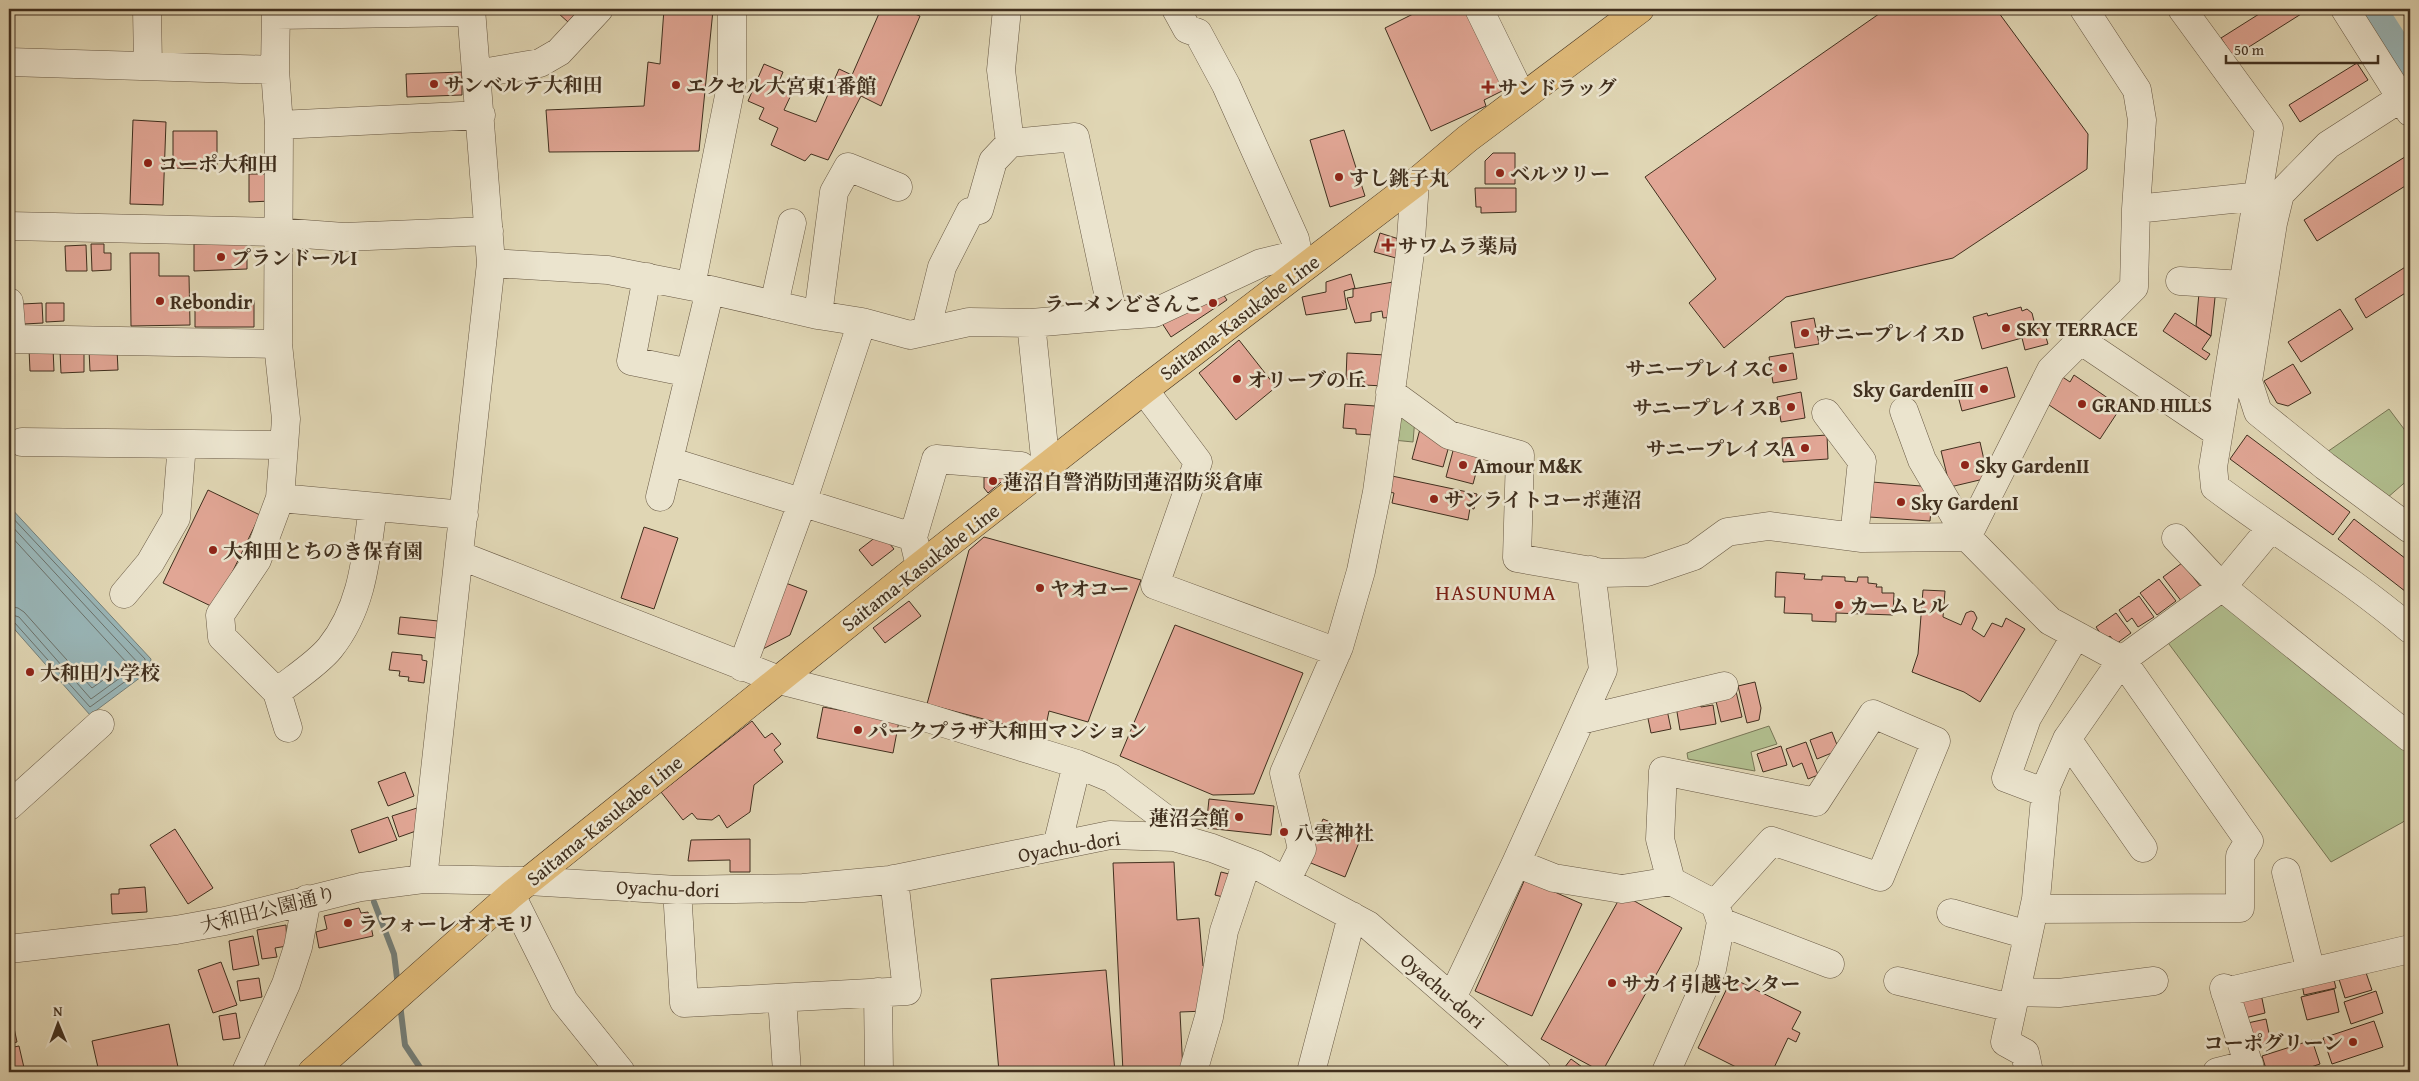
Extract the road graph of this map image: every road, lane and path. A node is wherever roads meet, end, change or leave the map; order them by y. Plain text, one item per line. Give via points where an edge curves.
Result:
1 (147, 9) edge
2 (600, 9) edge
3 (732, 9) edge
4 (1007, 9) edge
5 (1176, 9) edge
6 (1479, 9) edge
7 (1640, 9) edge
8 (2084, 9) edge
9 (2182, 9) edge
10 (2345, 9) edge
11 (472, 10) edge
12 (276, 12) edge
13 (9, 62) edge
14 (148, 66) junction
15 (275, 70) junction
16 (476, 74) junction
17 (1522, 97) junction
18 (2406, 105) edge
19 (481, 115) junction
20 (279, 125) junction
21 (1010, 144) junction
22 (1415, 183) junction
23 (898, 186) dead end
24 (2269, 195) junction
25 (2136, 209) junction
26 (792, 223) dead end
27 (9, 226) edge
28 (489, 231) junction
29 (278, 232) junction
30 (1302, 260) junction
31 (490, 263) junction
32 (647, 277) junction
33 (2180, 280) dead end
34 (2243, 284) junction
35 (700, 288) junction
36 (9, 302) edge
37 (774, 305) junction
38 (818, 315) junction
39 (1113, 316) junction
40 (862, 322) junction
41 (1031, 323) junction
42 (926, 331) junction
43 (11, 339) edge
44 (2080, 340) junction
45 (278, 344) junction
46 (690, 373) junction
47 (1144, 390) junction
48 (1390, 392) junction
49 (1904, 411) dead end
50 (1826, 413) dead end
51 (2218, 433) junction
52 (22, 442) dead end
53 (182, 444) junction
54 (284, 445) junction
55 (669, 461) junction
56 (1040, 473) junction
57 (660, 497) dead end
58 (280, 498) junction
59 (802, 503) junction
60 (373, 507) junction
61 (464, 516) junction
62 (2270, 529) junction
63 (2410, 529) edge
64 (913, 537) junction
65 (1854, 537) junction
66 (1967, 538) junction
67 (2176, 538) dead end
68 (460, 555) junction
69 (920, 566) junction
70 (1591, 570) junction
71 (2222, 587) junction
72 (124, 594) dead end
73 (2410, 629) edge
74 (2076, 635) junction
75 (1337, 652) junction
76 (2122, 660) junction
77 (742, 667) junction
78 (778, 680) junction
79 (1724, 686) dead end
80 (277, 692) junction
81 (1580, 720) junction
82 (100, 724) dead end
83 (288, 728) dead end
84 (2410, 738) edge
85 (2067, 739) junction
86 (1077, 764) junction
87 (2046, 793) junction
88 (9, 806) edge
89 (1174, 837) junction
90 (1057, 846) junction
91 (2143, 848) dead end
92 (1246, 862) junction
93 (1516, 863) junction
94 (2286, 872) dead end
95 (423, 879) junction
96 (894, 879) junction
97 (1286, 881) junction
98 (1671, 881) junction
99 (520, 888) junction
100 (677, 890) junction
101 (307, 899) junction
102 (1718, 913) junction
103 (1951, 913) dead end
104 (1352, 916) junction
105 (2031, 922) junction
106 (2410, 948) edge
107 (9, 949) edge
108 (1830, 964) dead end
109 (2311, 972) junction
110 (1898, 980) dead end
111 (2154, 982) dead end
112 (878, 992) junction
113 (782, 998) junction
114 (1452, 998) junction
115 (2014, 1000) junction
116 (2250, 1068) edge
117 (246, 1072) edge
118 (312, 1072) edge
119 (621, 1072) edge
120 (786, 1072) edge
121 (879, 1072) edge
122 (1193, 1072) edge
123 (1311, 1072) edge
124 (1537, 1072) edge
125 (1666, 1072) edge
126 (2029, 1072) edge
127 (2217, 1072) edge

1 - 14 street
2 - 16 street via 559,52 540,64
3 - 35 street via 732,81
4 - 21 street via 1001,70
5 - 30 street via 1187,29 1198,33 1226,85
6 - 17 street
7 - 17 main road, Saitama-Kasukabe Line
8 - 25 street via 2136,90 2142,120
9 - 24 street via 2269,128
10 - 18 street
11 - 12 street
11 - 16 street
12 - 15 street
13 - 14 street
14 - 15 street
15 - 20 street
16 - 19 street
17 - 22 main road, Saitama-Kasukabe Line
18 - 24 street via 2328,145
19 - 20 street
19 - 28 street
20 - 29 street
21 - 39 street via 1076,137
21 - 42 street via 992,162 979,210 970,212 942,267
22 - 30 main road, Saitama-Kasukabe Line
22 - 48 street via 1410,253
23 - 38 street via 848,167 834,192
24 - 25 street
24 - 34 street
24 - 63 street via 2273,223 2248,381 2258,412
25 - 44 street via 2134,287
26 - 37 street
27 - 29 street
28 - 29 street via 344,237
28 - 31 street
29 - 45 street
30 - 39 street via 1261,263 1154,313
30 - 47 main road, Saitama-Kasukabe Line
31 - 32 street via 608,270
31 - 61 street
32 - 35 street
32 - 46 street via 631,361
33 - 34 street
34 - 51 street
35 - 37 street
35 - 46 street
36 - 43 street
37 - 38 street
38 - 40 street
39 - 41 street
40 - 42 street via 910,335
40 - 59 street
41 - 42 street via 969,322
41 - 56 street
43 - 45 street
44 - 51 street
44 - 66 street via 2051,370
45 - 54 street via 286,419
46 - 55 street
47 - 56 main road, Saitama-Kasukabe Line
47 - 75 street via 1198,462 1155,585
48 - 70 street via 1449,435 1520,455 1517,558
48 - 75 street via 1377,492 1361,571
49 - 66 street via 1922,460
50 - 65 street via 1862,461
51 - 62 street via 2213,467 2215,487
52 - 53 street
53 - 54 street
53 - 72 street via 176,518 150,563
54 - 58 street
55 - 57 street
55 - 59 street
56 - 64 street via 1021,466 936,459
56 - 69 main road, Saitama-Kasukabe Line
58 - 60 street
58 - 80 street via 257,560 220,615 222,637
59 - 64 street
59 - 77 street
60 - 61 street
60 - 80 street via 363,576 352,614 329,649
61 - 68 street
62 - 71 street
62 - 73 street via 2385,607
64 - 69 street
65 - 66 street
65 - 70 street via 1769,526 1727,532 1694,556 1647,572 1602,573
66 - 74 street via 2050,621
67 - 71 street
68 - 77 street
68 - 95 street
69 - 78 main road, Saitama-Kasukabe Line
70 - 81 street via 1603,670
71 - 76 street
71 - 84 street
74 - 76 street
74 - 87 street via 2027,718 2006,778
75 - 97 street via 1284,773 1302,849
76 - 85 street
76 - 105 street via 2249,841 2240,856 2240,908
77 - 78 street
78 - 86 street via 921,716
78 - 99 main road, Saitama-Kasukabe Line
79 - 81 street
80 - 83 street
81 - 93 street
82 - 88 street
85 - 87 street via 2046,786
85 - 91 street
86 - 89 street via 1112,778 1167,820
86 - 90 street
87 - 105 street
89 - 90 street, Oyachu-dori via 1110,835
89 - 92 street, Oyachu-dori
90 - 96 street, Oyachu-dori
92 - 97 street, Oyachu-dori
92 - 122 street via 1224,930 1210,1017
93 - 98 street via 1554,878 1622,889
93 - 114 street
94 - 109 street
95 - 99 street, 大和田公園通り
95 - 101 street, 大和田公園通り via 371,885
96 - 100 street, Oyachu-dori via 803,888
96 - 112 street via 907,991
97 - 104 street, Oyachu-dori
98 - 102 street
98 - 102 street via 1660,839 1663,771 1816,802 1873,714 1936,741 1880,877 1772,841
99 - 100 street, Oyachu-dori
99 - 118 main road, Saitama-Kasukabe Line
99 - 119 street via 564,1001
100 - 113 street via 684,1003
101 - 107 street, 大和田公園通り via 226,922
101 - 117 street via 298,947 286,984
102 - 108 street
102 - 125 street via 1712,969
103 - 105 street
104 - 114 street, Oyachu-dori via 1368,925
104 - 123 street
105 - 115 street
106 - 109 street
109 - 116 street via 2225,990
110 - 115 street
111 - 115 street
112 - 113 street
112 - 121 street
113 - 120 street
114 - 124 street, Oyachu-dori
115 - 126 street via 2005,1042 2025,1053
116 - 127 street

